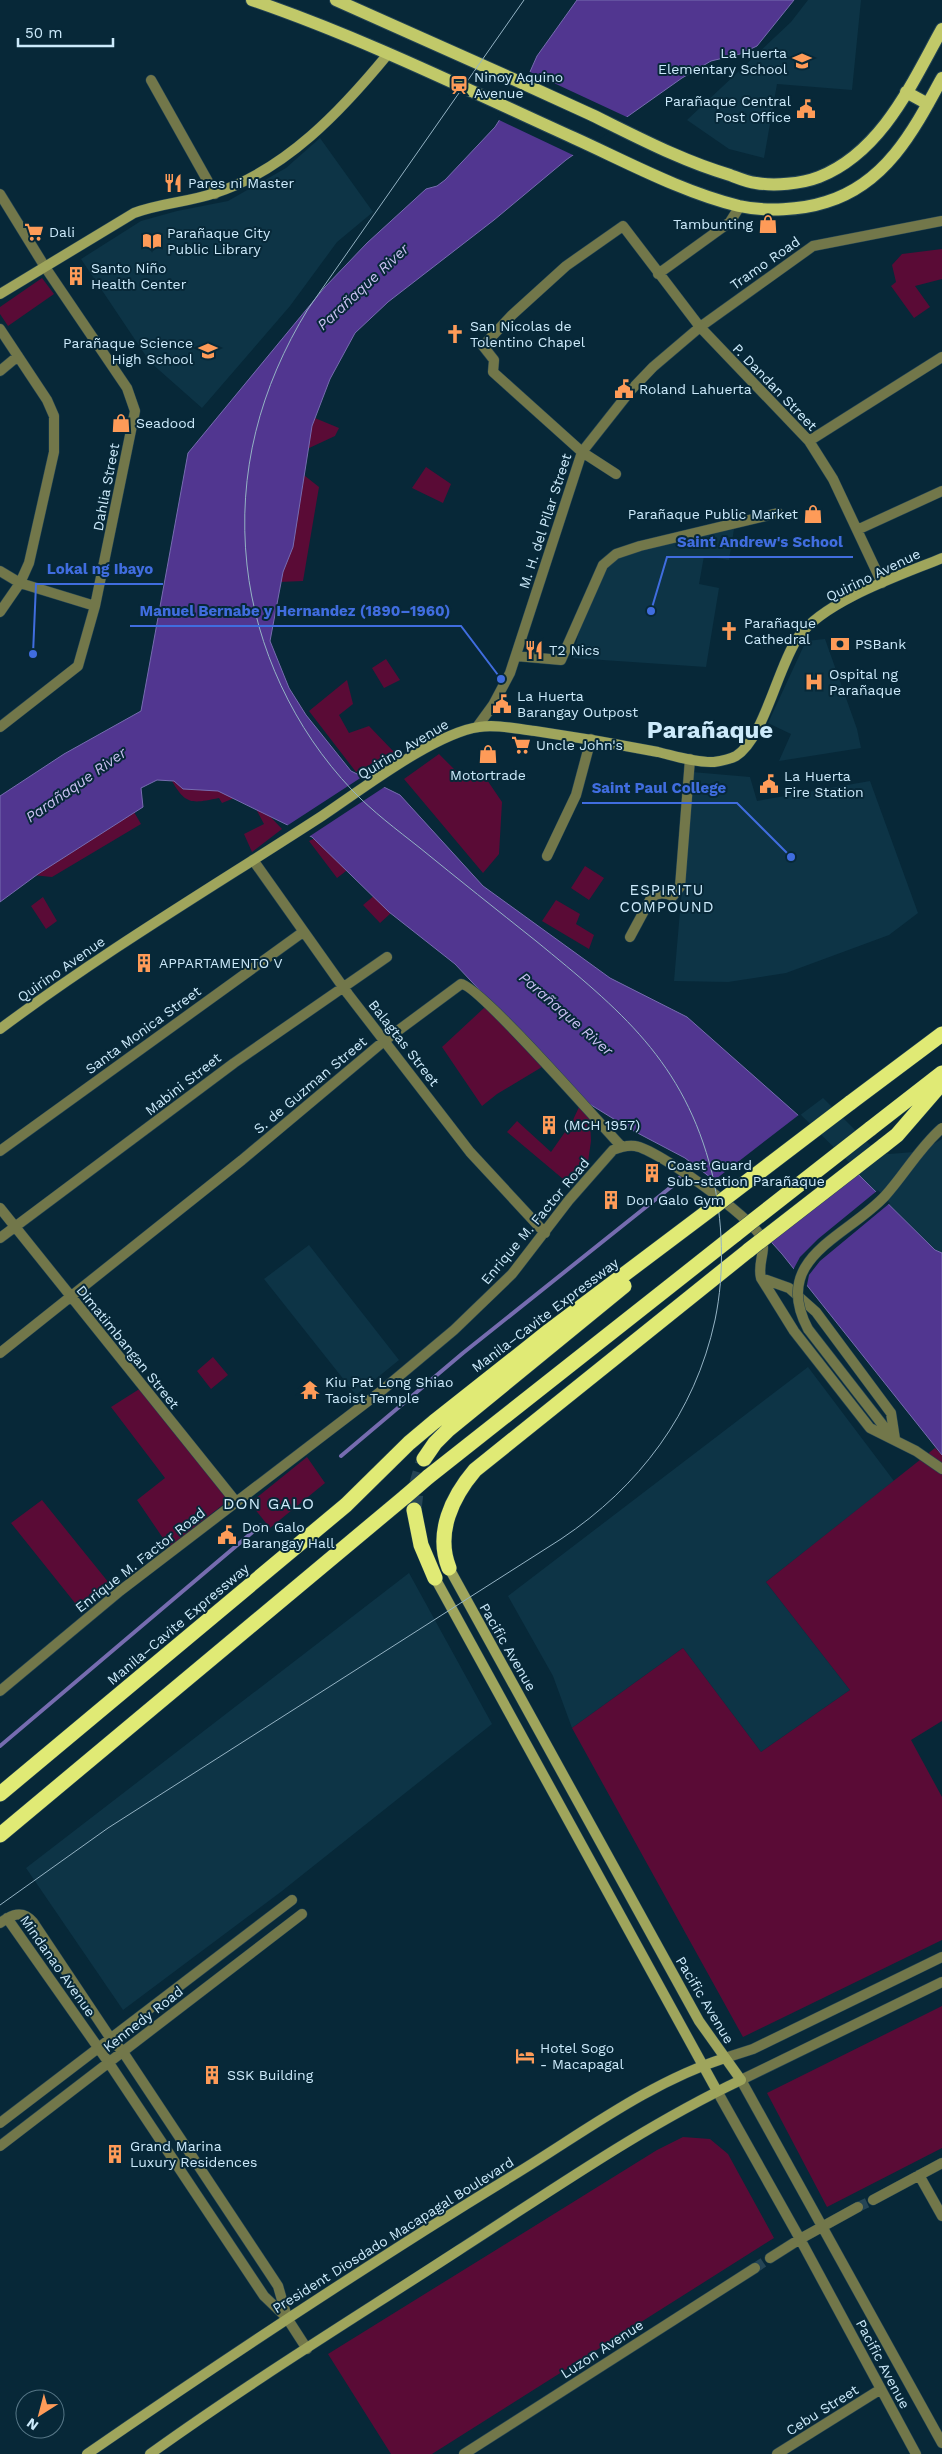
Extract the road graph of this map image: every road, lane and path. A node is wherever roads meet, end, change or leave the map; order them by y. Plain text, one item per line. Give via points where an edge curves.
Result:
1 (252, 0) edge
2 (336, 0) edge
3 (942, 28) edge
4 (388, 54) junction
5 (942, 78) edge
6 (150, 80) dead end
7 (906, 92) junction
8 (928, 104) junction
9 (0, 194) edge
10 (214, 194) junction
11 (740, 206) junction
12 (942, 221) edge
13 (45, 267) junction
14 (658, 274) junction
15 (0, 294) edge
16 (700, 327) junction
17 (0, 329) edge
18 (18, 356) junction
19 (942, 357) edge
20 (0, 371) edge
21 (809, 442) junction
22 (582, 452) junction
23 (616, 474) dead end
24 (942, 490) edge
25 (778, 513) dead end
26 (857, 530) junction
27 (942, 558) edge
28 (0, 571) edge
29 (20, 583) junction
30 (882, 584) junction
31 (95, 606) junction
32 (0, 612) edge
33 (516, 656) junction
34 (0, 727) edge
35 (477, 727) junction
36 (590, 739) junction
37 (690, 759) junction
38 (547, 856) dead end
39 (253, 860) junction
40 (302, 932) junction
41 (630, 937) dead end
42 (387, 957) dead end
43 (344, 988) junction
44 (0, 1029) edge
45 (942, 1034) edge
46 (384, 1041) junction
47 (942, 1074) edge
48 (942, 1083) edge
49 (942, 1128) edge
50 (621, 1146) junction
51 (0, 1151) edge
52 (715, 1206) junction
53 (0, 1208) edge
54 (13, 1226) junction
55 (545, 1234) junction
56 (0, 1238) edge
57 (761, 1278) junction
58 (70, 1297) junction
59 (0, 1353) edge
60 (895, 1439) junction
61 (424, 1459) tunnel mouth
62 (942, 1469) edge
63 (236, 1502) junction
64 (414, 1510) tunnel mouth
65 (449, 1568) joint
66 (435, 1578) joint
67 (0, 1691) edge
68 (0, 1794) edge
69 (0, 1835) edge
70 (292, 1900) dead end
71 (302, 1914) dead end
72 (4, 1921) edge
73 (942, 1958) edge
74 (942, 1982) edge
75 (111, 2039) junction
76 (98, 2049) junction
77 (123, 2052) junction
78 (725, 2058) junction
79 (109, 2063) junction
80 (703, 2065) junction
81 (740, 2080) junction
82 (717, 2091) junction
83 (0, 2123) edge
84 (0, 2146) edge
85 (942, 2163) edge
86 (919, 2175) junction
87 (873, 2200) tunnel mouth
88 (858, 2207) tunnel mouth
89 (942, 2216) edge
90 (821, 2226) junction
91 (800, 2239) junction
92 (770, 2258) tunnel mouth
93 (755, 2268) tunnel mouth
94 (287, 2318) junction
95 (307, 2349) junction
96 (881, 2389) junction
97 (942, 2443) edge
98 (87, 2454) edge
99 (150, 2454) edge
100 (464, 2454) edge
101 (777, 2454) edge
102 (916, 2454) edge

1 - 4 main road
2 - 7 main road via 708,169 756,183 794,182 819,177 843,164 864,148 894,114
3 - 7 main road
4 - 10 main road via 311,136 281,159 239,184
4 - 11 main road via 663,178
5 - 8 main road
6 - 10 street
7 - 8 main road
8 - 11 main road via 884,168 857,190 826,202 795,208
9 - 13 street, Dahlia Street
10 - 13 main road via 134,212
11 - 14 street via 730,222
12 - 16 street, Tramo Road via 813,246
13 - 15 main road
13 - 31 street, Dahlia Street via 127,388 134,412
14 - 16 street, P. Dandan Street
14 - 22 street, P. Dandan Street via 623,226 566,266 483,345 494,360 493,372
16 - 21 street, P. Dandan Street
16 - 22 street, M. H. del Pilar Street via 631,390
17 - 18 street
18 - 20 street
18 - 29 street via 54,416 54,452 29,563
19 - 21 street
21 - 26 street, P. Dandan Street via 833,479
22 - 23 street
22 - 33 street, M. H. del Pilar Street
24 - 26 street
25 - 33 street via 616,554 603,564 561,660
26 - 30 street, P. Dandan Street
27 - 30 main road, Quirino Avenue
28 - 29 street
29 - 31 street
29 - 32 street
30 - 37 main road, Quirino Avenue via 818,618 799,636 756,730 737,755 712,762
31 - 34 street, Dahlia Street via 78,666
33 - 35 street, M. H. del Pilar Street via 493,705
35 - 36 main road, Quirino Avenue via 494,725
35 - 39 main road, Quirino Avenue via 447,737 406,761
36 - 37 main road, Quirino Avenue
36 - 38 street via 576,795
37 - 41 street via 680,887 673,896 665,893 651,898
39 - 40 street, Balagtas Street
39 - 44 main road, Quirino Avenue via 97,959
40 - 43 street, Balagtas Street
40 - 51 street, Santa Monica Street
42 - 43 street, Mabini Street
43 - 46 street, Balagtas Street
43 - 54 street, Mabini Street via 234,1062
45 - 52 highway, Manila–Cavite Expressway, bridge
46 - 50 street, S. de Guzman Street via 464,984 516,1033
46 - 55 street, Balagtas Street via 470,1152
46 - 58 street, S. de Guzman Street via 242,1160
47 - 69 highway, bridge via 428,1477
48 - 65 highway, bridge via 883,1146 475,1470 456,1496 447,1518 444,1550
49 - 60 street, bridge via 877,1203 807,1262 799,1280 797,1299 808,1328
50 - 55 street, Enrique M. Factor Road via 613,1150 569,1200
50 - 57 street via 636,1146 669,1162 753,1228 762,1239 758,1268
52 - 61 highway via 598,1308 448,1430
52 - 68 highway, Manila–Cavite Expressway via 434,1422 346,1505
53 - 54 street, Dimatimbangan Street
54 - 56 street, Mabini Street
54 - 58 street, Dimatimbangan Street
55 - 63 street, Enrique M. Factor Road via 499,1289 454,1330 380,1392
57 - 60 street via 794,1331 870,1428
57 - 60 street via 789,1288 816,1312 891,1413
58 - 59 street, S. de Guzman Street
58 - 63 street, Dimatimbangan Street
60 - 62 street
63 - 67 street, Enrique M. Factor Road via 120,1591
64 - 66 highway via 420,1546
65 - 78 main road, Pacific Avenue via 699,2021
66 - 80 main road, Pacific Avenue
70 - 75 street, Kennedy Road
71 - 77 street, Kennedy Road
72 - 75 street, Mindanao Avenue via 21,1914 30,1918
72 - 76 street, Mindanao Avenue
73 - 78 street via 752,2049
74 - 81 street
75 - 76 street, Kennedy Road
75 - 77 street, Mindanao Avenue
76 - 79 street, Mindanao Avenue
76 - 83 street, Kennedy Road
77 - 79 street, Kennedy Road
77 - 94 street, Mindanao Avenue via 278,2286
78 - 80 main road, President Diosdado Macapagal Boulevard
78 - 81 main road, Pacific Avenue
79 - 84 street, Kennedy Road
79 - 94 street, Mindanao Avenue via 264,2296
80 - 82 main road, Pacific Avenue
80 - 94 main road, President Diosdado Macapagal Boulevard via 668,2081 614,2113
81 - 82 main road
81 - 90 street, Pacific Avenue
82 - 91 street, Pacific Avenue
82 - 95 main road via 675,2113
85 - 86 street
86 - 87 street
86 - 89 street
88 - 90 street
90 - 91 street
90 - 97 street, Pacific Avenue
91 - 92 street
91 - 96 street, Pacific Avenue
93 - 100 street, Luzon Avenue
94 - 95 street, Mindanao Avenue
94 - 98 main road, President Diosdado Macapagal Boulevard
95 - 99 main road
96 - 101 street, Cebu Street
96 - 102 street, Pacific Avenue

